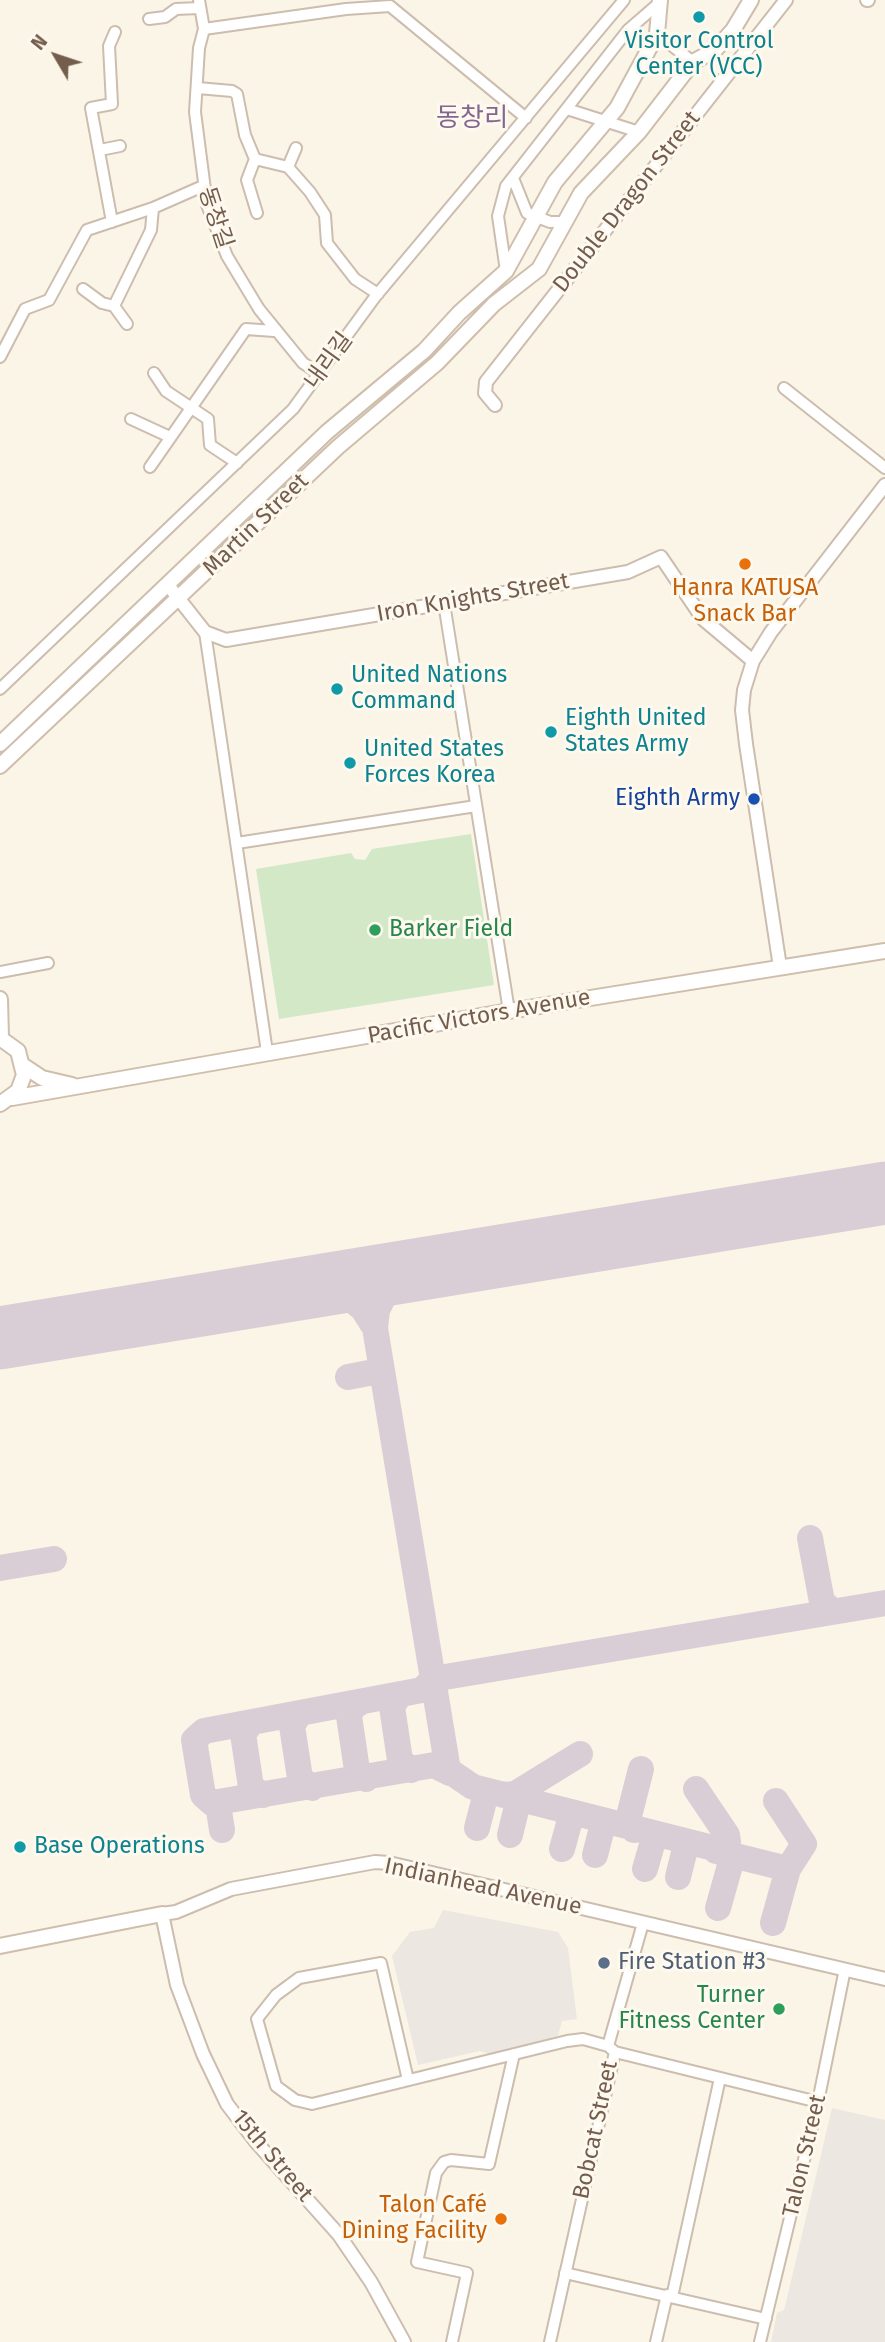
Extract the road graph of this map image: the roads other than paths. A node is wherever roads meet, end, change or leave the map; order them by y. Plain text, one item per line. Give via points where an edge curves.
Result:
1 (624, 0) edge
2 (751, 0) edge
3 (786, 0) edge
4 (659, 2) edge
5 (389, 3) edge
6 (199, 4) edge
7 (149, 19) dead end
8 (204, 29) junction
9 (115, 32) dead end
10 (657, 34) junction
11 (693, 62) junction
12 (198, 88) junction
13 (565, 112) junction
14 (526, 118) junction
15 (609, 121) junction
16 (639, 132) junction
17 (120, 146) dead end
18 (296, 148) dead end
19 (100, 150) junction
20 (255, 159) junction
21 (288, 167) junction
22 (513, 178) junction
23 (204, 186) junction
24 (153, 208) junction
25 (257, 213) dead end
26 (535, 218) junction
27 (112, 222) junction
28 (563, 222) junction
29 (506, 271) junction
30 (83, 289) dead end
31 (378, 294) junction
32 (114, 306) junction
33 (127, 324) dead end
34 (274, 331) junction
35 (0, 357) edge
36 (154, 373) dead end
37 (320, 374) junction
38 (784, 388) dead end
39 (495, 405) dead end
40 (190, 409) junction
41 (131, 419) dead end
42 (170, 437) junction
43 (237, 463) junction
44 (150, 467) dead end
45 (885, 468) edge
46 (885, 485) edge
47 (168, 585) junction
48 (178, 598) junction
49 (444, 603) junction
50 (205, 632) junction
51 (753, 661) junction
52 (0, 689) edge
53 (0, 744) edge
54 (0, 766) edge
55 (477, 806) junction
56 (237, 843) junction
57 (885, 951) edge
58 (48, 963) dead end
59 (780, 967) junction
60 (0, 972) edge
61 (0, 999) edge
62 (509, 1012) junction
63 (1, 1038) edge
64 (267, 1052) junction
65 (24, 1066) junction
66 (73, 1085) junction
67 (6, 1101) edge
68 (162, 1914) junction
69 (643, 1923) junction
70 (0, 1946) edge
71 (845, 1969) junction
72 (885, 1979) edge
73 (612, 2049) junction
74 (514, 2054) junction
75 (720, 2078) junction
76 (408, 2080) junction
77 (818, 2102) junction
78 (565, 2273) junction
79 (669, 2296) junction
80 (765, 2319) junction
81 (404, 2342) edge
82 (452, 2342) edge
83 (550, 2342) edge
84 (656, 2342) edge
85 (760, 2342) edge

1 - 14 street, 내리길
2 - 11 main road, Martin Street via 715,50
3 - 39 street, Double Dragon Street via 486,382 485,393
4 - 10 main road
4 - 13 street via 628,30
5 - 8 street
5 - 14 street
6 - 7 street
6 - 8 street, 동창길
8 - 12 street, 동창길
9 - 19 street via 109,46 112,104 90,108
10 - 11 street
10 - 15 main road, Martin Street
11 - 16 main road, Martin Street
12 - 20 street via 237,94
12 - 23 street, 동창길 via 195,112
13 - 15 street
13 - 22 street
14 - 31 street, 내리길
15 - 16 street
15 - 26 main road, Martin Street via 555,183
16 - 28 main road, Martin Street via 581,193
17 - 19 street
18 - 21 street
19 - 27 street
20 - 21 street
20 - 25 street via 247,180
21 - 31 street via 325,215 327,243 355,279
22 - 26 street via 527,213
22 - 29 street via 506,186 498,216
23 - 24 street
23 - 34 street, 동창길 via 206,205 228,256
24 - 27 street
24 - 32 street via 151,230
26 - 28 street
26 - 29 main road, Martin Street
27 - 35 street via 87,230 49,300 25,309
28 - 48 main road, Martin Street via 540,269 494,304 437,363 338,447
29 - 47 main road, Martin Street via 424,351 327,432
30 - 32 street
31 - 37 street, 내리길
32 - 33 street
34 - 37 street, 동창길 via 303,363
34 - 40 street via 246,329
36 - 40 street via 166,391
37 - 43 street, 내리길 via 293,409
38 - 45 street
40 - 42 street
40 - 43 street via 208,419 210,445
41 - 42 street
42 - 44 street
43 - 52 street, 내리길
46 - 51 street
47 - 48 street
47 - 53 main road, Martin Street
48 - 50 street
48 - 54 main road, Martin Street
49 - 50 street, Iron Knights Street via 226,640
49 - 51 street, Iron Knights Street via 628,572 661,556 703,619
49 - 55 street
50 - 56 street
51 - 59 street via 742,710
55 - 56 street
55 - 62 street
56 - 64 street
57 - 59 main road, Pacific Victors Avenue
58 - 60 street
59 - 62 main road, Pacific Victors Avenue
61 - 63 main road
62 - 64 main road, Pacific Victors Avenue
63 - 65 main road via 18,1051
64 - 66 main road, Pacific Victors Avenue
65 - 66 main road via 42,1078
65 - 67 main road via 22,1083
66 - 67 main road, Pacific Victors Avenue
68 - 69 street, Indianhead Avenue via 231,1889 375,1863 441,1874
68 - 70 main road, Indianhead Avenue
68 - 81 street, 15th Street via 177,1985 227,2104 339,2235
69 - 71 street, Indianhead Avenue
69 - 73 street, Bobcat Street
71 - 72 street, Indianhead Avenue
71 - 77 street, Talon Street
73 - 74 street via 583,2039
73 - 75 street
73 - 78 street, Bobcat Street
74 - 76 street
74 - 82 street via 489,2164 444,2162 437,2169 417,2262 467,2273
75 - 77 street
75 - 79 street
76 - 76 street via 381,1963 299,1978 276,1995 257,2019 276,2086 295,2100 312,2104
77 - 80 street, Talon Street
78 - 79 street
78 - 83 street, Bobcat Street
79 - 80 street
79 - 84 street
80 - 85 street, Talon Street

